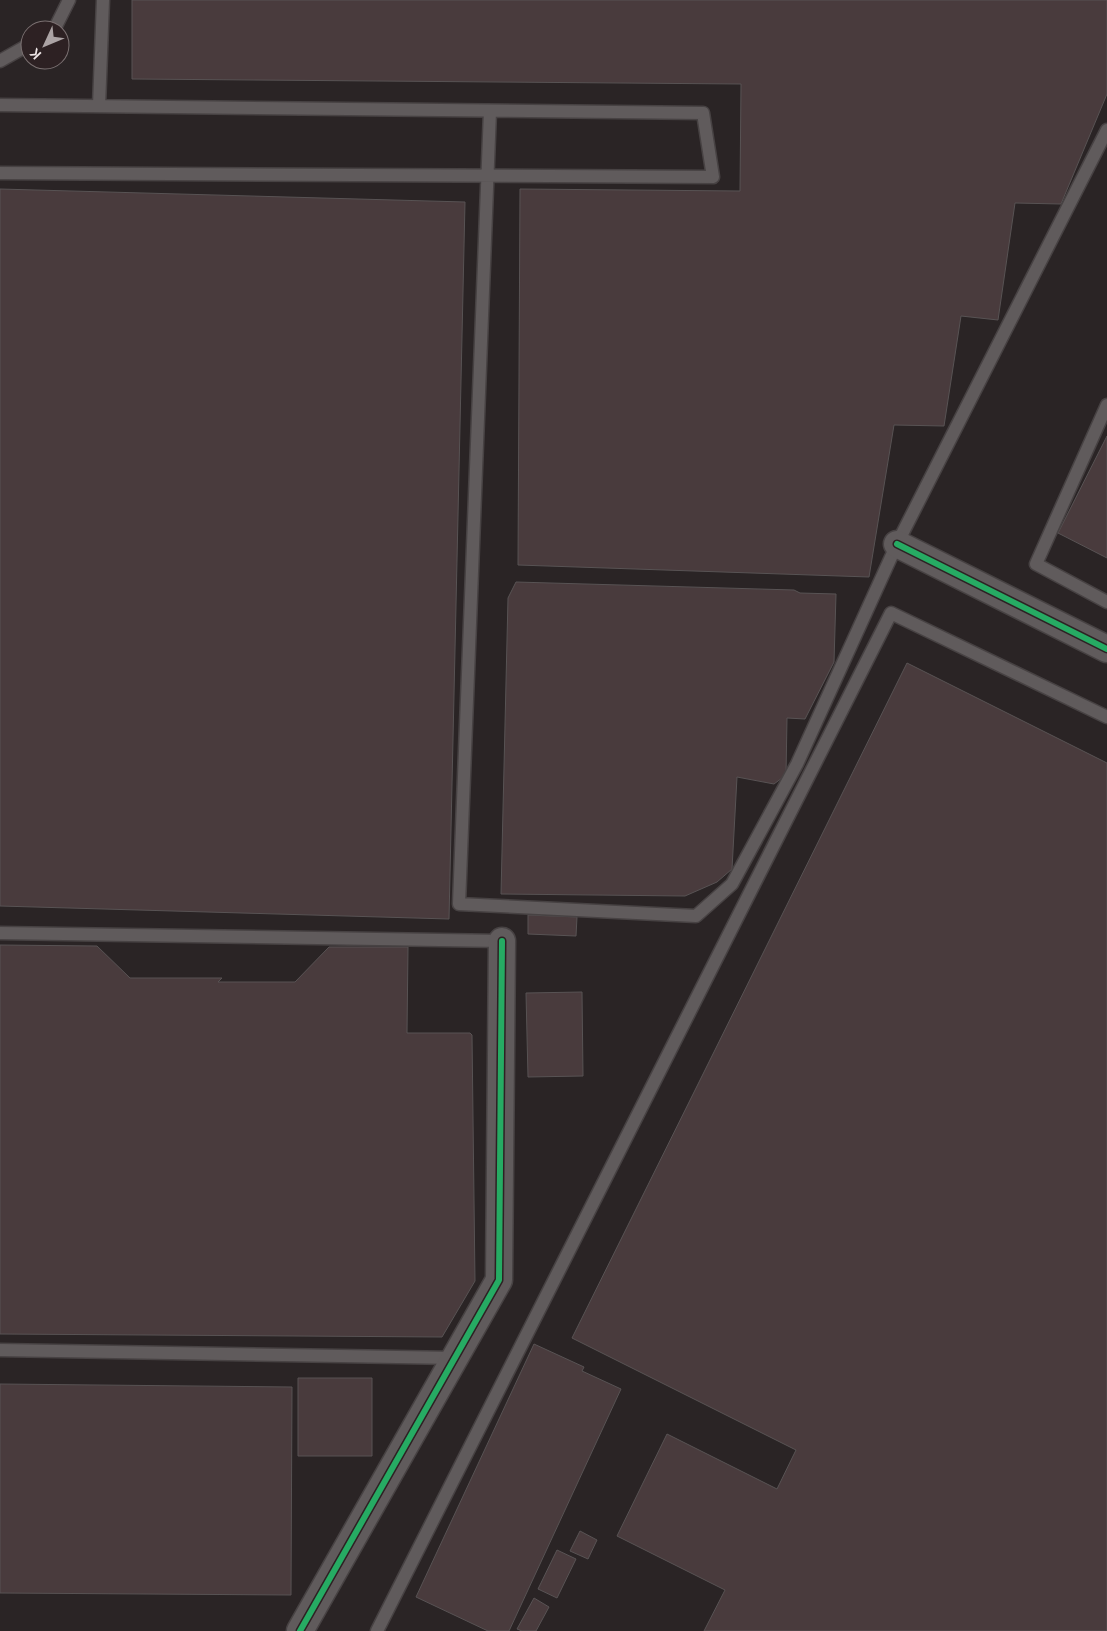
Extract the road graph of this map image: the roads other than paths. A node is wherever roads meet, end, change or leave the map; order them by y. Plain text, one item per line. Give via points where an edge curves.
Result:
1 (69, 0) edge
2 (103, 0) edge
3 (59, 20) edge
4 (20, 50) edge
5 (0, 61) edge
6 (0, 105) edge
7 (98, 106) junction
8 (490, 111) junction
9 (1107, 130) edge
10 (0, 174) edge
11 (487, 176) junction
12 (1107, 405) edge
13 (897, 544) junction
14 (1107, 602) edge
15 (1107, 649) edge
16 (1107, 717) edge
17 (0, 933) edge
18 (502, 941) joint
19 (0, 1350) edge
20 (455, 1358) junction
21 (300, 1631) edge
22 (377, 1631) edge

1 - 3 lane
2 - 7 lane
4 - 5 lane
6 - 7 lane
7 - 8 lane
8 - 11 lane
8 - 11 lane via 703,113 713,177
9 - 13 lane
10 - 11 lane
11 - 13 lane via 459,904 696,916 732,884 797,764
12 - 14 lane via 1036,564
13 - 15 street
16 - 22 lane via 890,613
17 - 18 lane
18 - 20 street via 500,1280
19 - 20 lane
20 - 21 street

